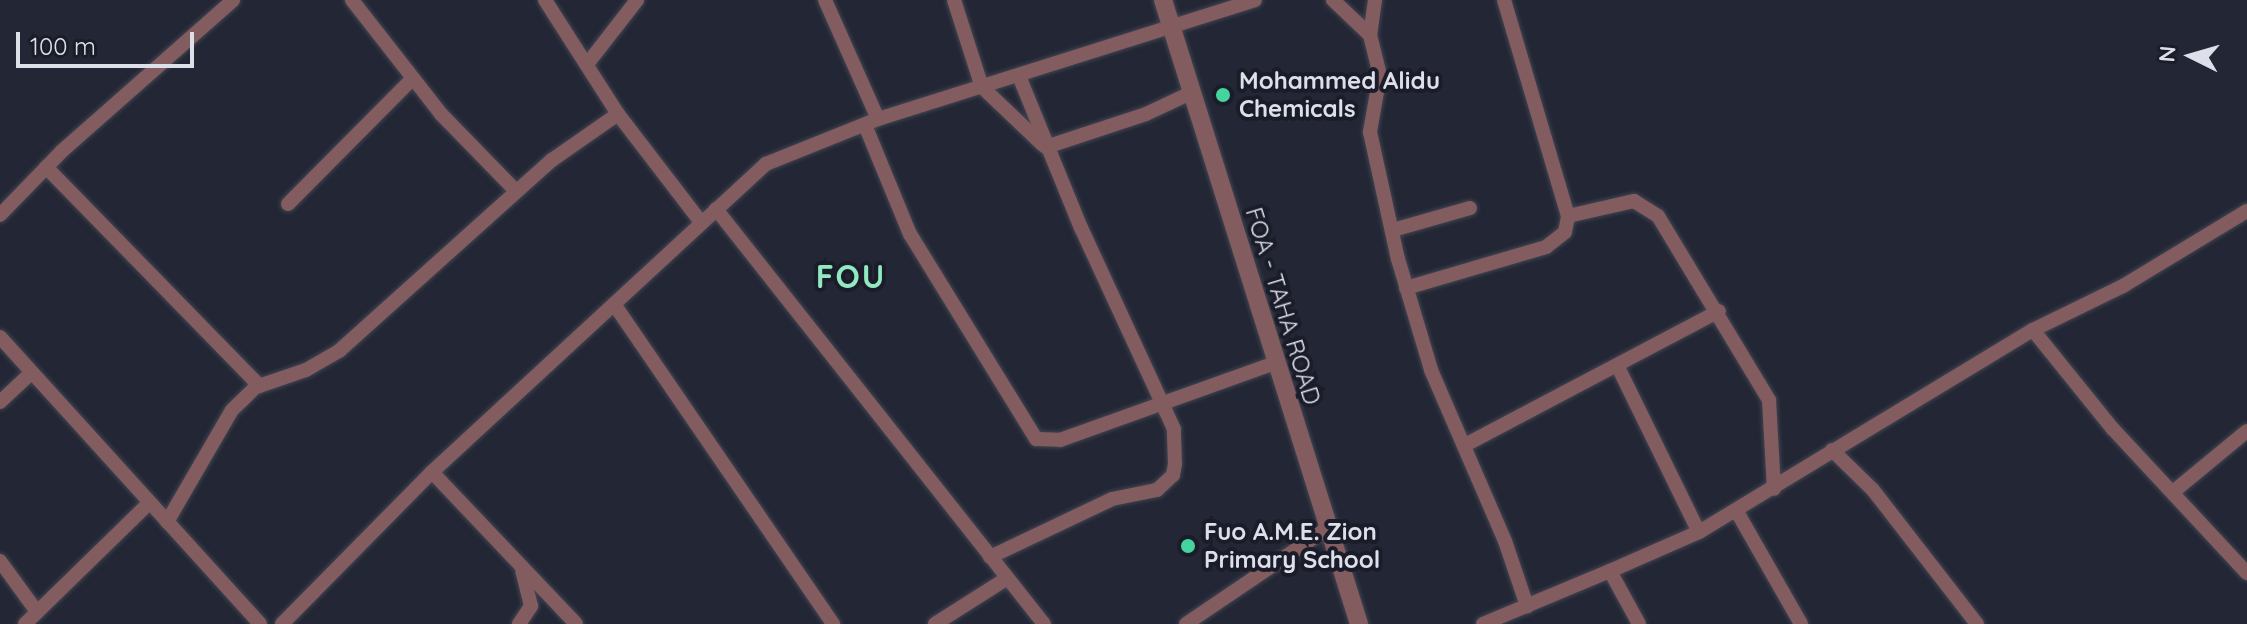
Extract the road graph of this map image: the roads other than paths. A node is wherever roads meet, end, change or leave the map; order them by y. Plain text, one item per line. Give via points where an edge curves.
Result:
1 (233, 0) edge
2 (352, 0) edge
3 (545, 0) edge
4 (637, 0) edge
5 (825, 0) edge
6 (954, 0) edge
7 (1163, 0) edge
8 (1255, 0) edge
9 (1333, 0) edge
10 (1375, 0) edge
11 (1504, 0) edge
12 (1172, 25) junction
13 (1370, 35) junction
14 (588, 63) junction
15 (1019, 76) junction
16 (413, 78) junction
17 (982, 87) junction
18 (1193, 92) junction
19 (618, 114) junction
20 (871, 122) junction
21 (1046, 147) junction
22 (46, 167) junction
23 (516, 191) junction
24 (288, 204) dead end
25 (1470, 208) dead end
26 (716, 209) junction
27 (2247, 211) edge
28 (0, 215) edge
29 (1568, 216) junction
30 (701, 222) junction
31 (1393, 230) junction
32 (1406, 288) junction
33 (614, 304) junction
34 (1719, 311) junction
35 (2033, 330) junction
36 (0, 337) edge
37 (1275, 363) junction
38 (1618, 367) junction
39 (31, 373) junction
40 (260, 386) junction
41 (0, 402) edge
42 (1159, 404) junction
43 (2247, 431) edge
44 (1465, 445) junction
45 (1832, 450) junction
46 (432, 472) junction
47 (1774, 489) junction
48 (2173, 492) junction
49 (149, 503) junction
50 (1736, 510) junction
51 (167, 522) junction
52 (1328, 528) junction
53 (1699, 532) junction
54 (990, 557) junction
55 (0, 561) edge
56 (522, 571) junction
57 (1610, 571) junction
58 (2247, 573) edge
59 (1006, 579) junction
60 (1527, 606) junction
61 (37, 612) junction
62 (25, 624) edge
63 (260, 624) edge
64 (282, 624) edge
65 (519, 624) edge
66 (576, 624) edge
67 (833, 624) edge
68 (935, 624) edge
69 (1044, 624) edge
70 (1186, 624) edge
71 (1359, 624) edge
72 (1483, 624) edge
73 (1639, 624) edge
74 (1801, 624) edge
75 (1977, 624) edge

1 - 22 street
2 - 16 street
3 - 14 street
4 - 14 street
5 - 20 street
6 - 17 street
7 - 12 street, FOA - TAHA ROAD
8 - 12 street
9 - 13 street
10 - 13 street
11 - 29 street
12 - 15 street
12 - 18 street, FOA - TAHA ROAD
13 - 31 street via 1380,75 1370,132
14 - 19 street
15 - 17 street
15 - 21 street
16 - 23 street
16 - 24 street
17 - 20 street
17 - 21 street
18 - 21 street via 1146,114
18 - 37 street, FOA - TAHA ROAD
19 - 23 street
19 - 30 street
20 - 26 street via 766,164
20 - 42 street via 910,234 1036,439 1060,440
21 - 42 street
22 - 28 street
22 - 40 street
23 - 40 street via 340,350 306,370
25 - 31 street
26 - 30 street
26 - 54 street
27 - 35 street via 2123,286
29 - 32 street via 1565,232 1546,247
29 - 34 street via 1634,201 1645,206 1667,229
30 - 33 street
31 - 32 street
32 - 44 street via 1431,370
33 - 46 street
33 - 67 street
34 - 38 street
34 - 47 street via 1769,400
35 - 45 street
35 - 48 street via 2113,429
36 - 39 street
37 - 42 street
37 - 52 street, FOA - TAHA ROAD
38 - 44 street
38 - 53 street
39 - 41 street
39 - 49 street
40 - 51 street via 232,410
42 - 54 street via 1174,429 1173,475 1166,484 1112,499
43 - 48 street
44 - 60 street
45 - 47 street
45 - 75 street via 1873,490
46 - 56 street
46 - 64 street
47 - 50 street
48 - 58 street
49 - 51 street
49 - 61 street
50 - 53 street
50 - 74 street
51 - 63 street
52 - 70 street
52 - 71 street, FOA - TAHA ROAD
53 - 57 street
54 - 59 street
55 - 61 street
56 - 65 street via 531,606
56 - 66 street
57 - 60 street
57 - 73 street
59 - 68 street
59 - 69 street
60 - 72 street
61 - 62 street

